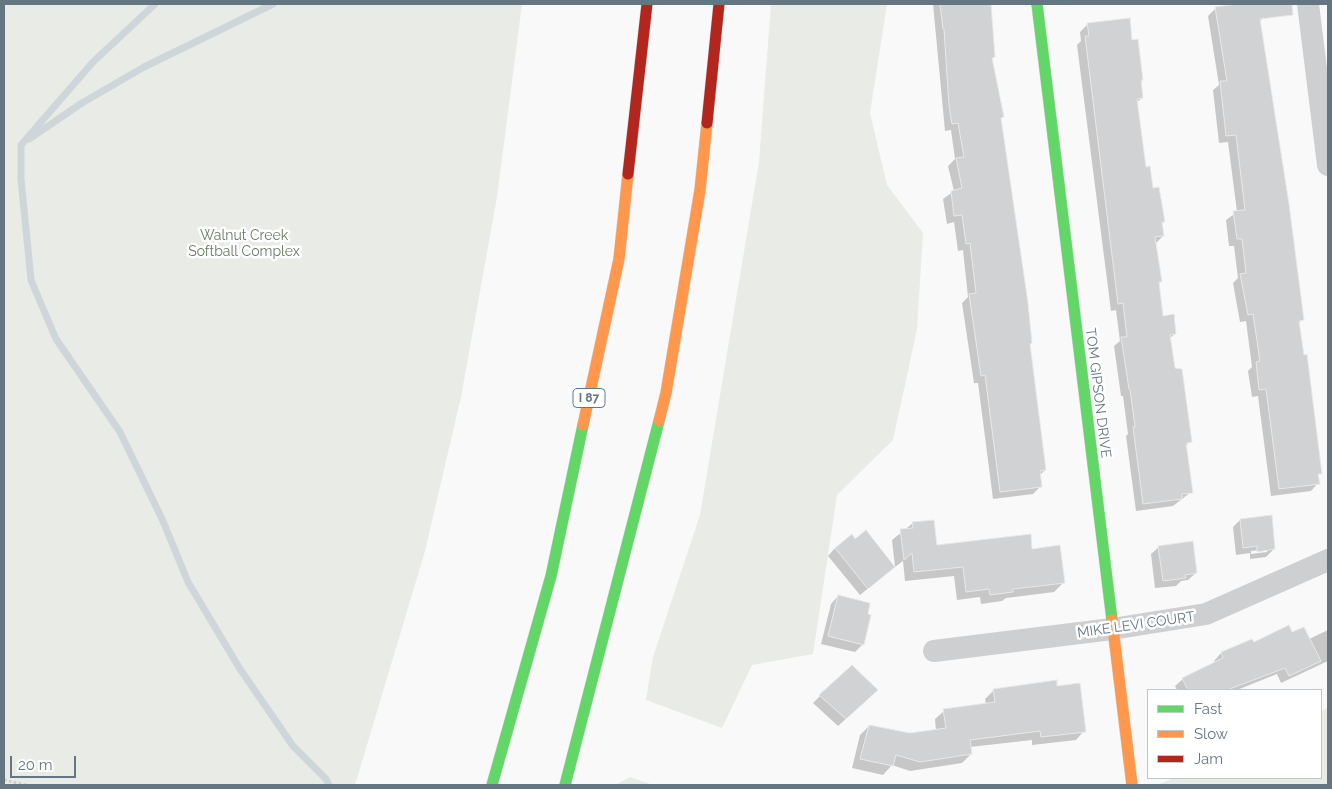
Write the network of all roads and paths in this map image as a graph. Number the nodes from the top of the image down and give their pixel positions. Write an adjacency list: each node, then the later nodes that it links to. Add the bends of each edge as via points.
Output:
1 (648, 4): 11 (main road, I 87, via 619,259 551,576)
2 (719, 4): 12 (main road, via 700,190 666,393)
3 (1037, 4): 7 (main road, TOM GIPSON DRIVE)
4 (1308, 4): 5 (street)
5 (1328, 165)
6 (1328, 560): 7 (street, MIKE LEVI COURT, via 1206,614)
7 (1112, 629): 8 (street, MIKE LEVI COURT); 13 (main road, TOM GIPSON DRIVE)
8 (934, 651)
9 (4, 780): 10 (path)
10 (26, 785)
11 (492, 785)
12 (565, 785)
13 (1132, 785)

